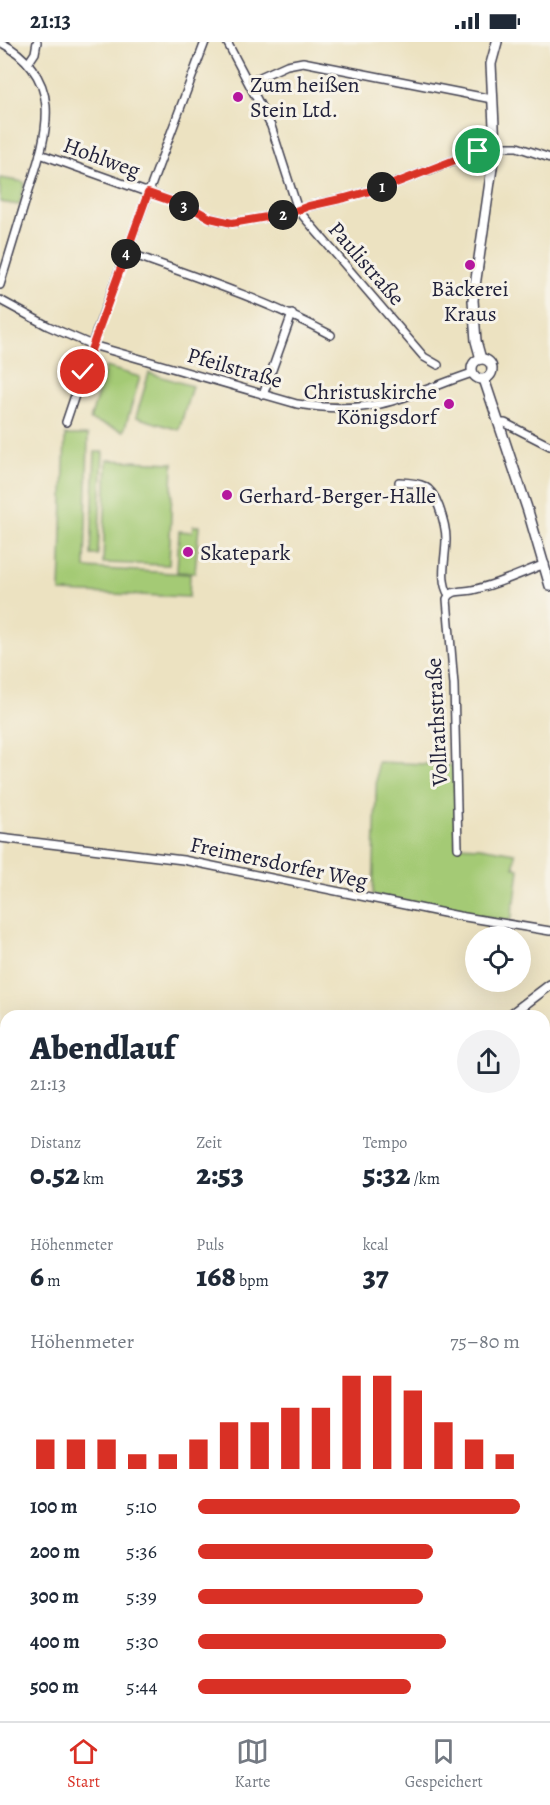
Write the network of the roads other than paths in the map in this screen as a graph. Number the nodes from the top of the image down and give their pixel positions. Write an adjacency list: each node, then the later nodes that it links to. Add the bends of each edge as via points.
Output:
1 (0, 42): 6 (street)
2 (37, 42): 6 (street)
3 (205, 42): 12 (street)
4 (227, 42): 7 (street, Paulistraße)
5 (497, 42): 8 (street, via 491,64)
6 (29, 62): 10 (street, via 46,104)
7 (249, 82): 8 (street, via 303,62); 13 (street, Paulistraße, via 271,126)
8 (492, 99): 9 (street)
9 (495, 147): 11 (street, via 517,147); 13 (street, Hohlweg, via 388,186); 20 (street, via 473,300 474,332)
10 (40, 154): 12 (street, Hohlweg); 15 (street)
11 (550, 158)
12 (148, 193): 13 (street, Hohlweg, via 223,222); 14 (street)
13 (298, 210): 21 (street, Paulistraße, via 424,357)
14 (126, 252): 17 (street); 19 (street)
15 (0, 285)
16 (0, 300): 19 (street, Pfeilstraße)
17 (292, 314): 18 (street); 24 (street)
18 (331, 335)
19 (92, 345): 24 (street, Pfeilstraße); 25 (street)
20 (481, 359): 22 (street, via 473,364); 23 (street, via 491,366 491,373)
21 (438, 365)
22 (472, 373): 23 (street); 24 (street, Pfeilstraße, via 388,402 359,407 322,408)
23 (484, 379): 26 (street)
24 (263, 395)
25 (66, 422)
26 (499, 423): 27 (street); 29 (street)
27 (550, 446)
28 (399, 482): 31 (street, Vollrathstraße, via 429,488 436,499 444,523 444,586)
29 (545, 564): 30 (street); 31 (street, via 475,590)
30 (550, 586)
31 (449, 595): 33 (street, Vollrathstraße, via 446,604 454,685)
32 (0, 838): 34 (street, Freimersdorfer Weg, via 183,860)
33 (458, 848)
34 (550, 931)
35 (550, 985): 36 (street)
36 (517, 1010)

